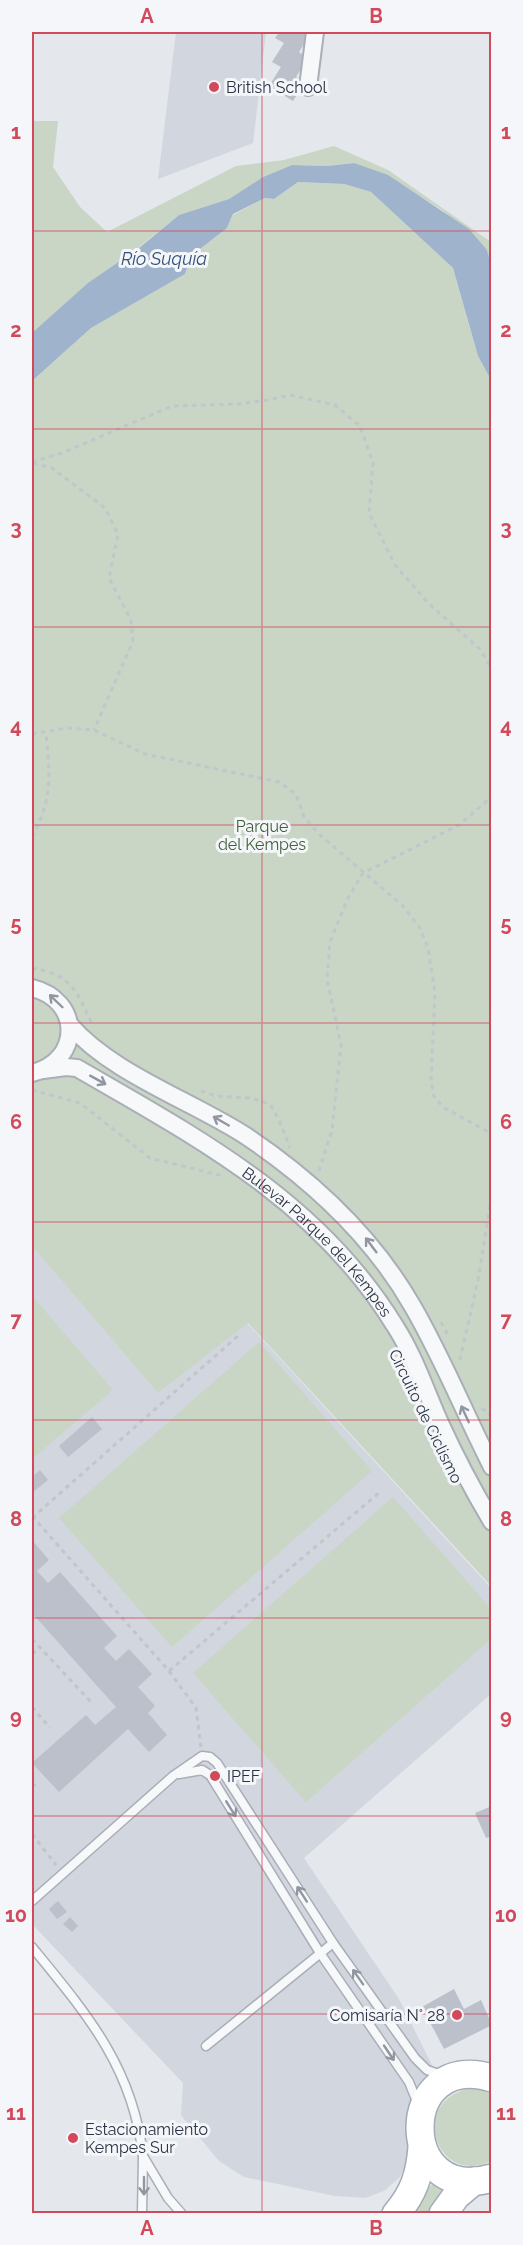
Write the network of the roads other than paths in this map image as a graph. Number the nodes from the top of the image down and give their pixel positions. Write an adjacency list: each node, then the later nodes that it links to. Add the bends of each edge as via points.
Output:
1 (315, 32): 2 (street)
2 (308, 87)
3 (32, 988): 4 (street, Bulevar Parque del Kempes, one-way to 3, via 57,1000)
4 (70, 1025): 5 (street, via 64,1052); 6 (street, Bulevar Parque del Kempes, one-way to 4, via 412,1305 362,1233 319,1192 248,1137 118,1063)
5 (37, 1071): 7 (street, Bulevar Parque del Kempes, one-way to 7, via 77,1068 176,1124 294,1206 340,1252 397,1328 450,1446)
6 (492, 1467)
7 (492, 1521)
8 (173, 1776): 9 (lane); 10 (lane, one-way to 8, via 217,1763 202,1756); 12 (lane, one-way to 12, via 202,1770 210,1775)
9 (32, 1901)
10 (333, 1943): 12 (lane); 15 (lane, one-way to 10, via 427,2070)
11 (32, 1947): 18 (lane, via 88,2016 112,2056 130,2095)
12 (320, 1953): 13 (lane); 16 (lane, one-way to 16, via 409,2082)
13 (206, 2046)
14 (492, 2058): 15 (main road)
15 (471, 2077): 16 (main road, via 443,2082 429,2096)
16 (420, 2115): 17 (main road)
17 (422, 2147): 19 (main road, via 443,2173 453,2178); 22 (main road, via 417,2184)
18 (143, 2156): 20 (lane, one-way to 20); 21 (lane)
19 (483, 2180): 23 (main road, via 456,2196)
20 (142, 2214)
21 (182, 2214)
22 (396, 2214)
23 (443, 2214)

